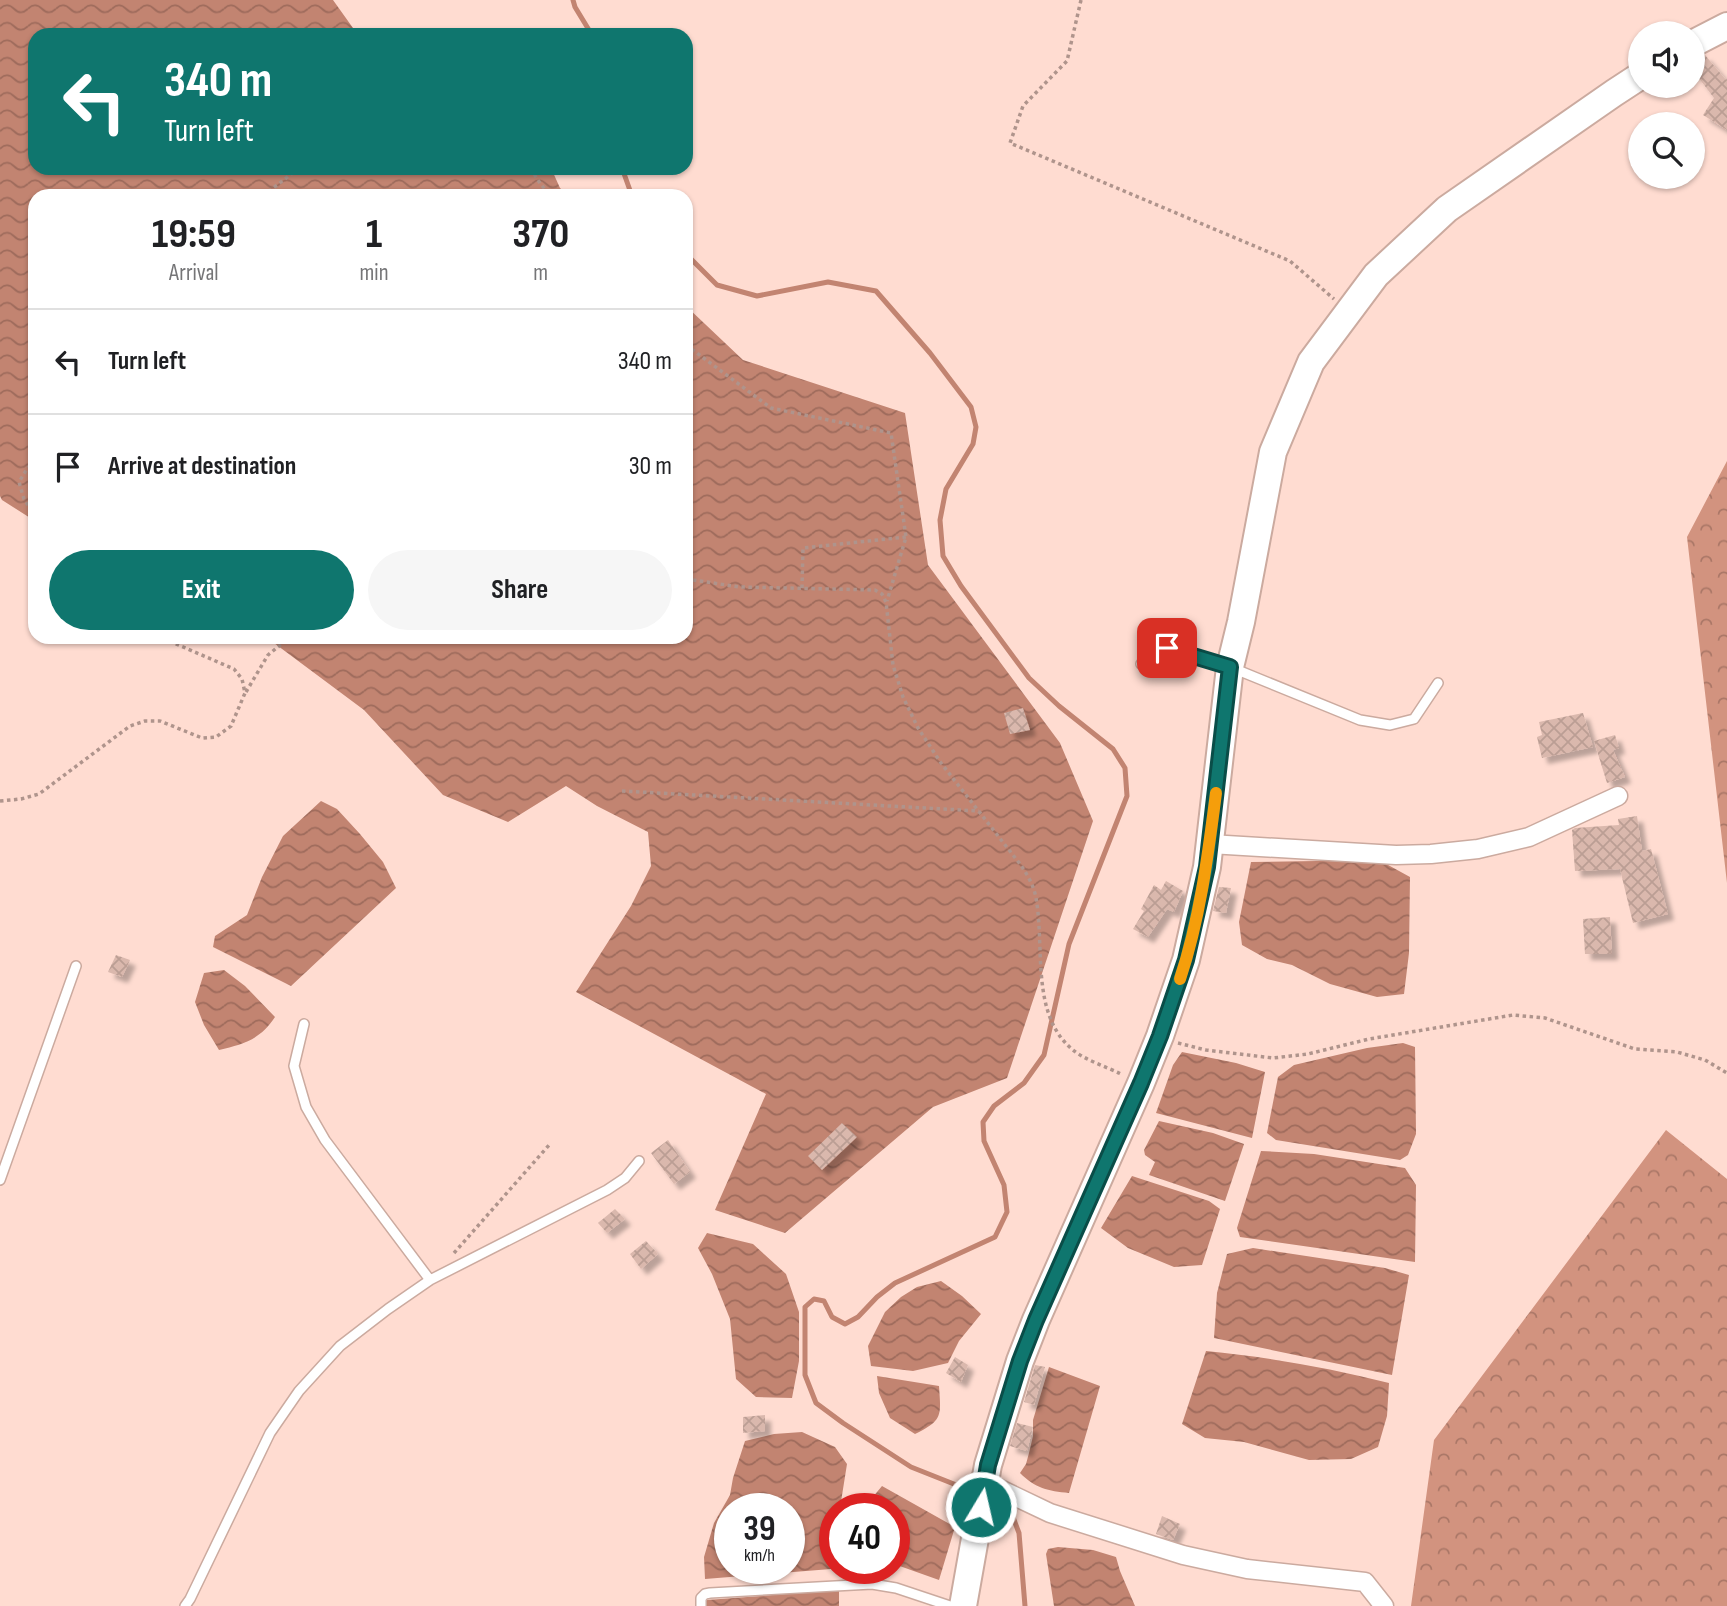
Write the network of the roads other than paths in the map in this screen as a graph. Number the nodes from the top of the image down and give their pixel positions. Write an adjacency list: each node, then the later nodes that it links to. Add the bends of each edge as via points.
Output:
1 (1727, 26): 2 (street)
2 (1705, 37)
3 (1628, 84): 5 (street, via 1447,208 1376,275 1311,362 1273,452)
4 (1141, 664): 5 (lane, via 1156,649 1167,648)
5 (1230, 667): 6 (lane, via 1360,720 1390,725 1414,719); 8 (street)
6 (1438, 683)
7 (1618, 796): 8 (street, via 1529,837 1478,849 1396,855)
8 (1210, 844): 14 (street, via 1186,960 1160,1036 1036,1320)
9 (76, 966): 12 (lane)
10 (304, 1024): 13 (lane, via 294,1066 306,1107 325,1140)
11 (639, 1161): 13 (lane, via 607,1190)
12 (0, 1180)
13 (430, 1280): 15 (lane, via 340,1346 299,1391 270,1433)
14 (985, 1482): 18 (street); 19 (street, via 1050,1513 1183,1555 1247,1569 1365,1582)
15 (185, 1606)
16 (701, 1606): 17 (lane, via 701,1598 710,1593 872,1584)
17 (950, 1606)
18 (963, 1606)
19 (1384, 1606)

